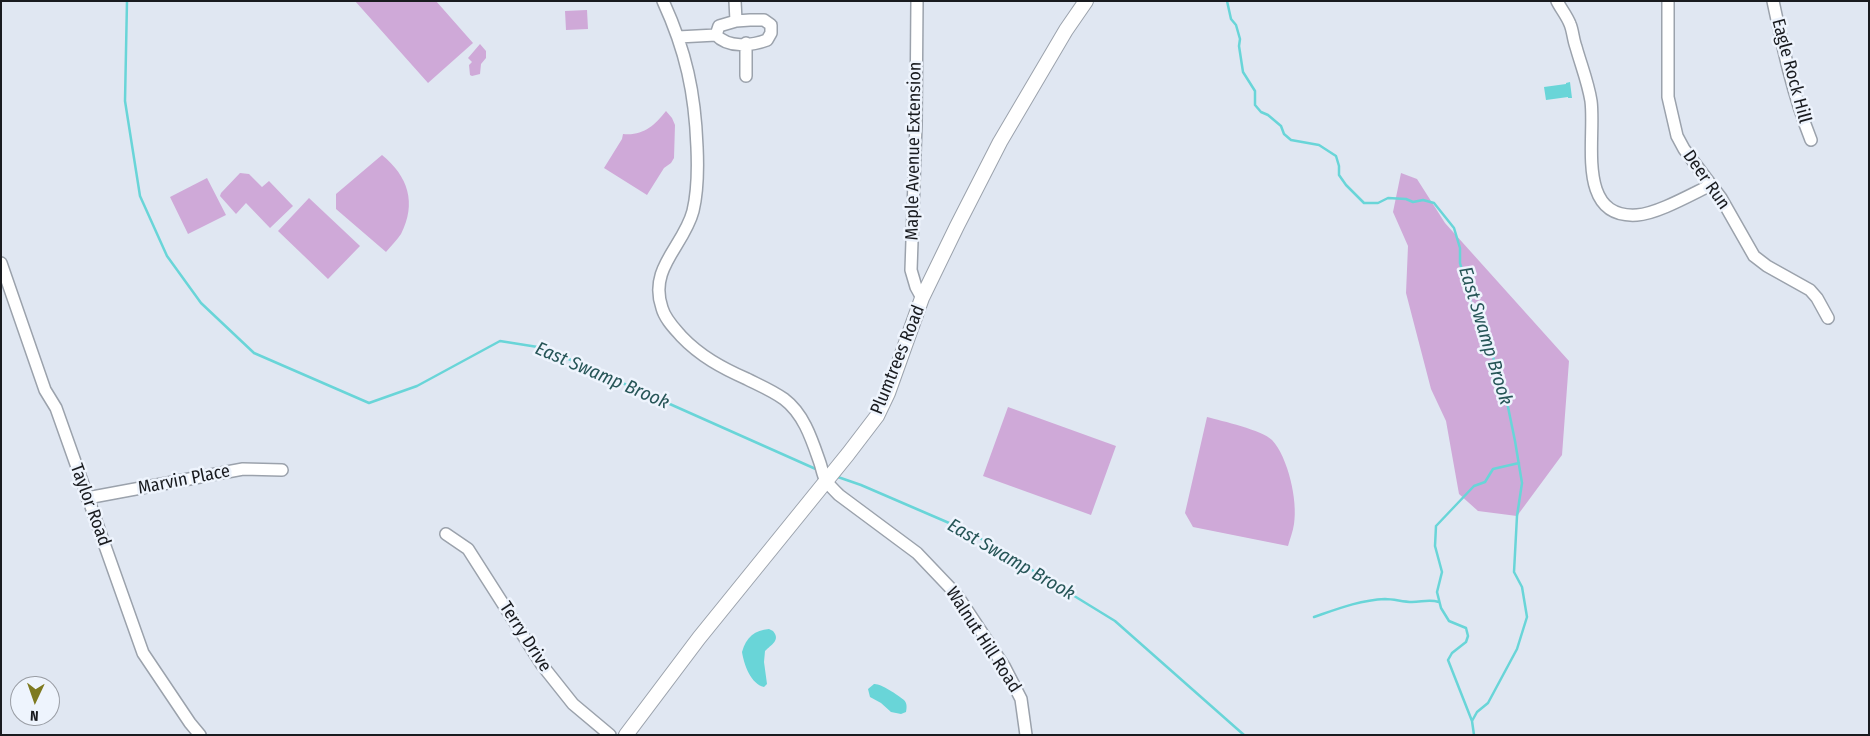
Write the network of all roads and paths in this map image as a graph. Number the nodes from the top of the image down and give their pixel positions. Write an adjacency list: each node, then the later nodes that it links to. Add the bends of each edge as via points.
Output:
1 (663, 1): 10 (street)
2 (735, 1): 8 (street)
3 (918, 1): 16 (street, Maple Avenue Extension, via 910,270)
4 (1086, 1): 16 (main road, Plumtrees Road, via 1000,142)
5 (1557, 1): 14 (street, via 1570,25 1586,78 1591,103 1592,177 1605,205 1621,213 1639,215)
6 (1668, 1): 14 (street, Deer Run, via 1670,111 1684,149)
7 (1773, 1): 13 (street, Eagle Rock Hill, via 1798,105)
8 (736, 21): 9 (street, via 719,26); 11 (street, via 764,20 771,25 767,40)
9 (716, 35): 10 (street); 11 (street, via 732,44)
10 (678, 37): 19 (street, via 694,93 697,185 692,213 660,274 658,288 662,310 691,346 710,361 772,392 794,408 807,429)
11 (746, 43): 12 (street)
12 (746, 76)
13 (1811, 140)
14 (1711, 185): 17 (street, Deer Run, via 1754,256 1810,290)
15 (1, 263): 20 (street, Taylor Road)
16 (922, 298): 19 (main road, Plumtrees Road, via 884,402 871,425)
17 (1828, 318)
18 (282, 470): 20 (street, Marvin Place, via 243,469)
19 (826, 479): 24 (main road, Plumtrees Road); 25 (street, Walnut Hill Road, via 839,495 917,553 957,595 1004,666 1020,699)
20 (87, 498): 22 (street, Taylor Road, via 143,653)
21 (446, 534): 23 (street, Terry Drive, via 468,549 542,665 573,704)
22 (200, 735)
23 (610, 735)
24 (626, 735)
25 (1026, 735)

